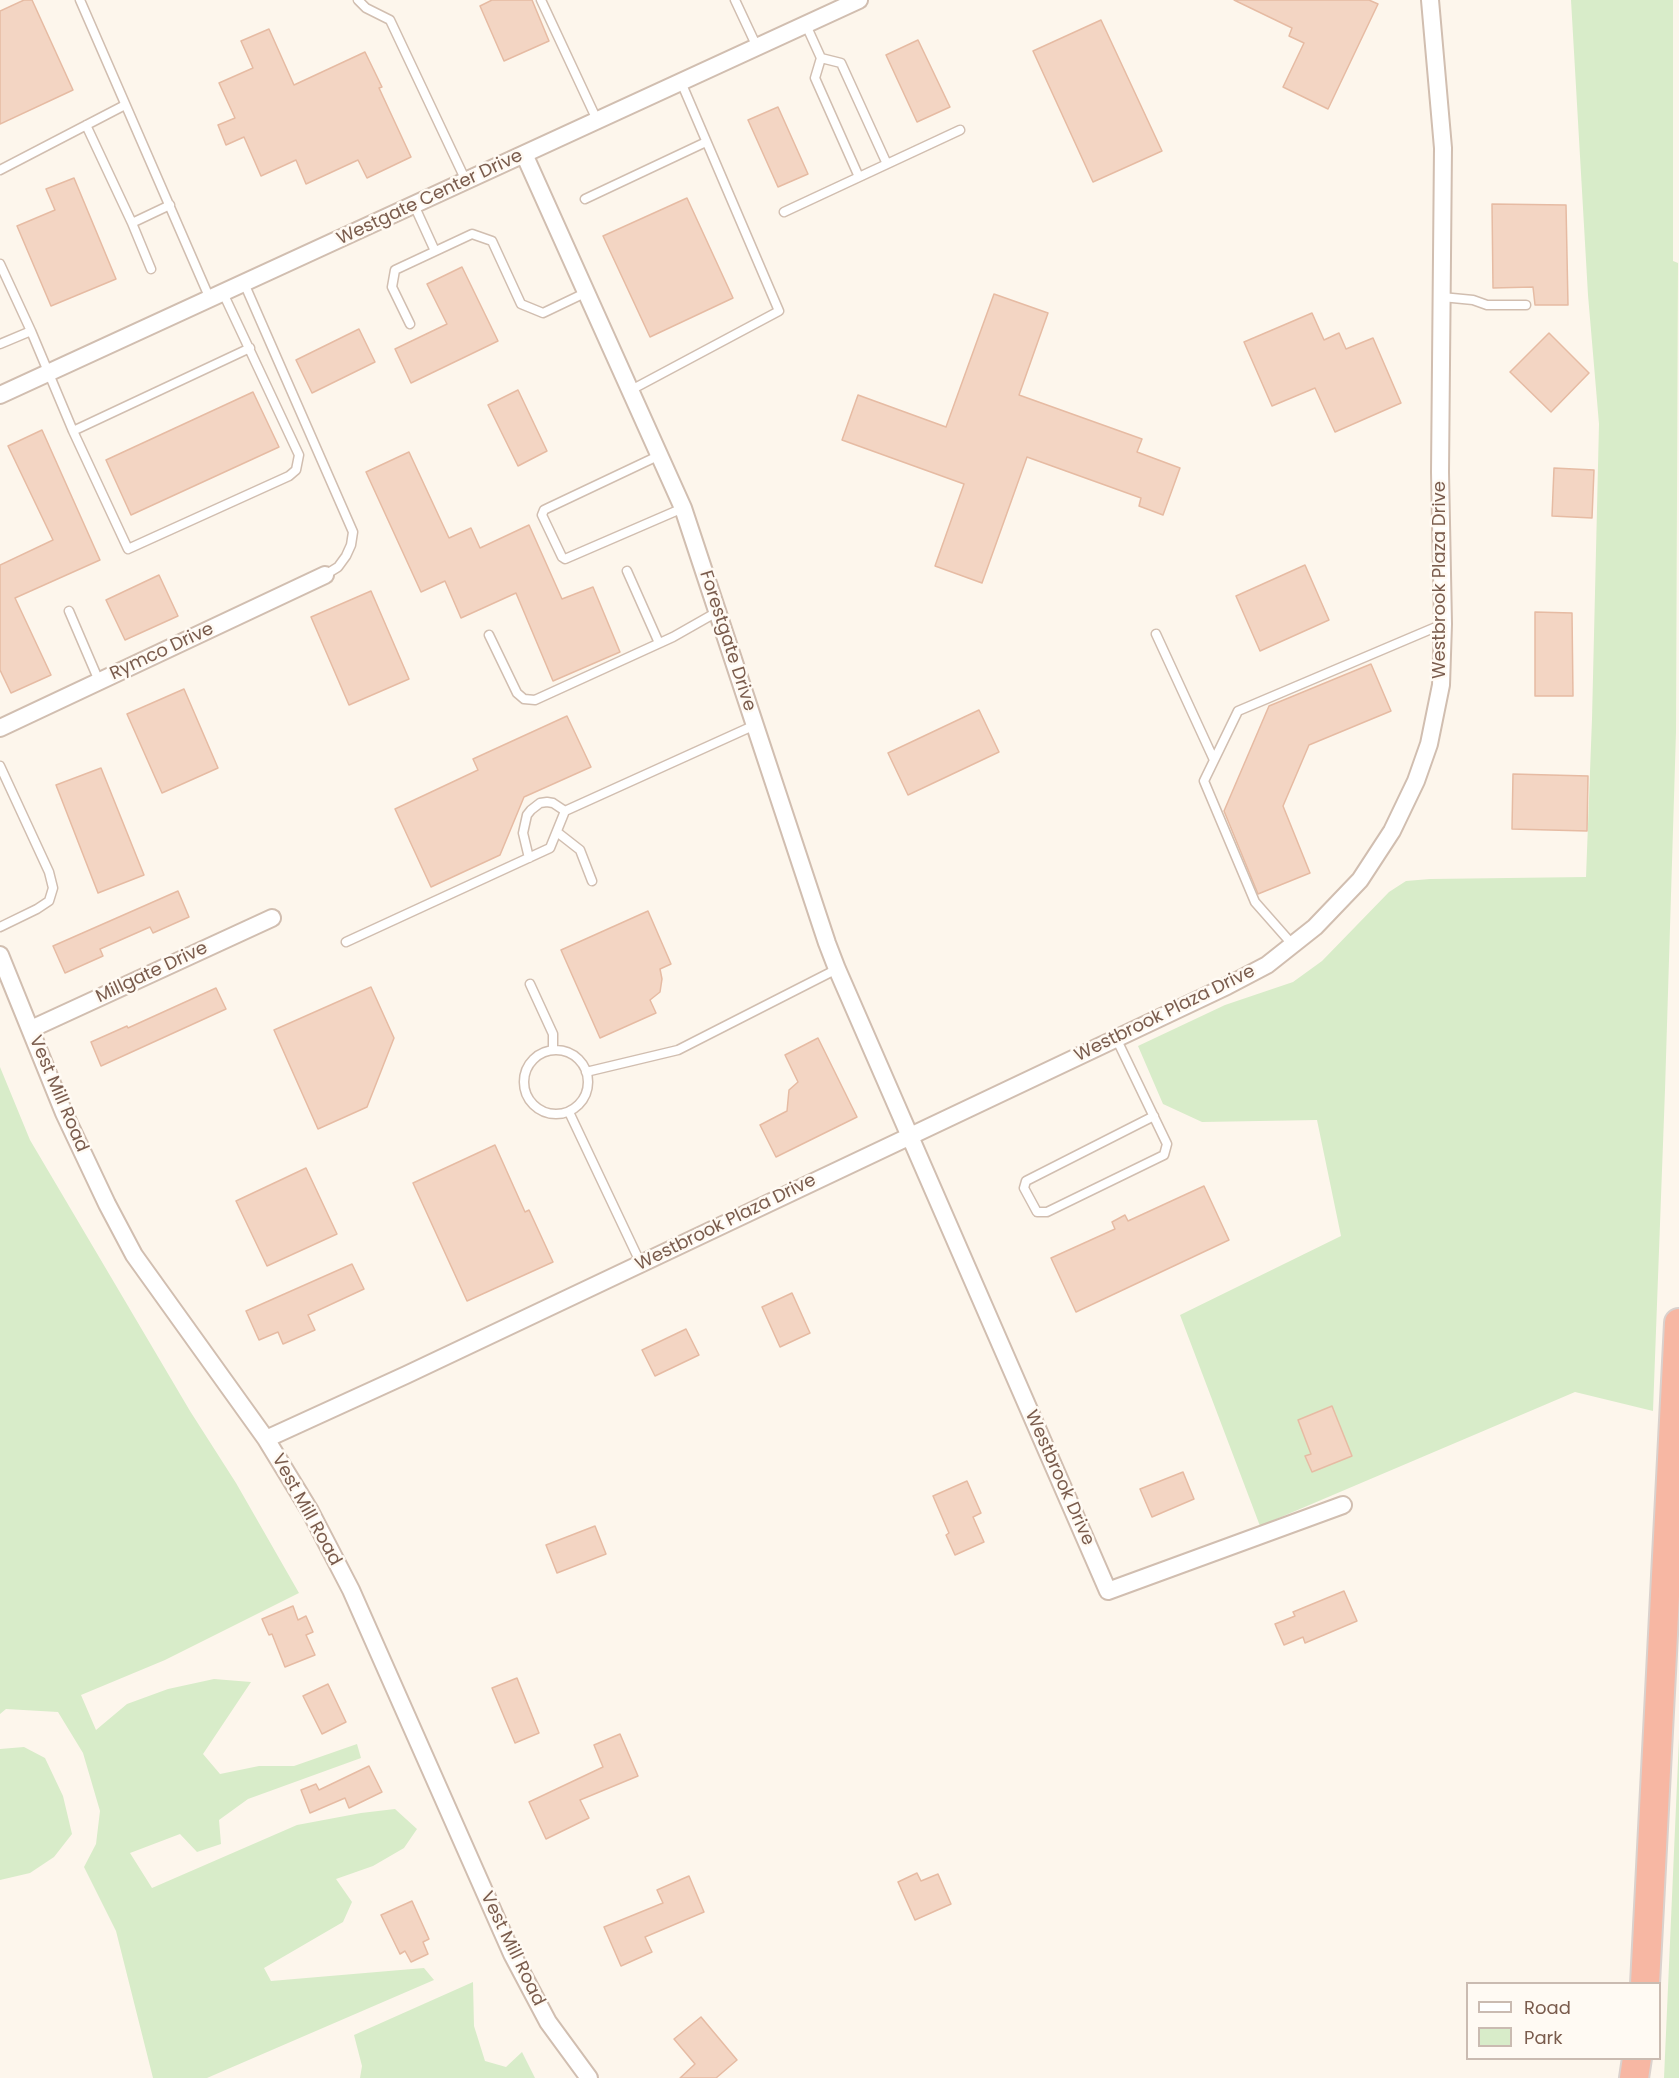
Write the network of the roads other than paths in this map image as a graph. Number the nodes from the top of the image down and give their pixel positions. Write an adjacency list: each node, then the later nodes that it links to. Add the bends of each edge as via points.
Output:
1 (80, 0): 11 (lane)
2 (358, 0): 20 (lane, via 390,20)
3 (541, 0): 12 (lane)
4 (735, 0): 8 (lane)
5 (859, 0): 7 (street, Westgate Center Drive)
6 (1430, 0): 32 (street, Westbrook Plaza Drive, via 1443,148)
7 (806, 25): 8 (street, Westgate Center Drive); 9 (lane)
8 (757, 47): 10 (street, Westgate Center Drive)
9 (821, 58): 17 (lane, via 841,63); 19 (lane, via 815,78)
10 (681, 82): 12 (street, Westgate Center Drive); 15 (lane)
11 (125, 105): 13 (lane); 22 (lane)
12 (597, 120): 16 (street, Westgate Center Drive)
13 (86, 125): 18 (lane); 25 (lane)
14 (960, 130): 17 (lane)
15 (706, 141): 21 (lane); 39 (lane, via 779,311)
16 (524, 154): 20 (street, Westgate Center Drive); 30 (street, Forestgate Drive)
17 (887, 164): 19 (lane)
18 (0, 170)
19 (859, 177): 24 (lane)
20 (466, 181): 23 (street, Westgate Center Drive)
21 (585, 199)
22 (170, 205): 25 (lane); 31 (lane)
23 (414, 205): 26 (lane); 29 (street, Westgate Center Drive)
24 (784, 212)
25 (132, 222): 28 (lane)
26 (435, 251): 30 (lane, via 472,234 492,241 521,304 543,313); 34 (lane, via 395,270 392,287)
27 (0, 264): 35 (lane)
28 (151, 269)
29 (244, 283): 31 (street, Westgate Center Drive); 45 (lane, via 352,532 346,556)
30 (587, 292): 39 (street, Forestgate Drive)
31 (217, 296): 37 (lane); 38 (street, Westgate Center Drive)
32 (1442, 297): 33 (lane, via 1487,305); 48 (street, Westbrook Plaza Drive)
33 (1526, 305)
34 (410, 324)
35 (31, 331): 36 (lane); 38 (lane)
36 (0, 344)
37 (250, 348): 41 (lane); 41 (lane, via 299,455 296,470 289,476 128,549)
38 (50, 372): 40 (street, Westgate Center Drive); 41 (lane)
39 (631, 390): 42 (street, Forestgate Drive)
40 (0, 395)
41 (73, 431)
42 (660, 454): 43 (street, Forestgate Drive); 43 (lane, via 544,510 542,515 564,559)
43 (683, 508): 47 (street, Forestgate Drive)
44 (627, 571): 51 (lane)
45 (325, 575): 52 (street, Rymco Drive)
46 (69, 611): 52 (lane)
47 (717, 612): 51 (lane); 53 (street, Forestgate Drive)
48 (1443, 624): 55 (lane, via 1238,711); 64 (street, Westbrook Plaza Drive, via 1441,685 1429,744 1416,782 1392,831 1360,880 1316,927)
49 (1156, 633): 55 (lane)
50 (489, 635): 51 (lane, via 517,693 524,699 535,700)
51 (659, 643)
52 (99, 681): 54 (street, Rymco Drive)
53 (755, 726): 57 (lane); 66 (street, Forestgate Drive)
54 (0, 728)
55 (1214, 760): 64 (lane, via 1204,781 1255,902)
56 (0, 766): 62 (lane, via 53,888 49,901)
57 (566, 811): 58 (lane); 59 (lane, via 547,802 527,815 523,833)
58 (557, 832): 59 (lane, via 550,848); 60 (lane, via 579,850)
59 (529, 858): 63 (lane)
60 (592, 881)
61 (272, 918): 68 (street, Millgate Drive)
62 (0, 927)
63 (346, 942)
64 (1292, 944): 69 (street, Westbrook Plaza Drive, via 1267,965)
65 (0, 955): 68 (street, Vest Mill Road)
66 (837, 969): 71 (lane, via 678,1050); 74 (street, Forestgate Drive)
67 (530, 984): 70 (lane, via 554,1034)
68 (31, 1029): 77 (street, Vest Mill Road, via 69,1123 134,1255)
69 (1116, 1038): 73 (lane); 74 (street, Westbrook Plaza Drive)
70 (553, 1050): 71 (lane, via 576,1057); 72 (lane, via 530,1063 525,1073 526,1093 538,1109 548,1113)
71 (586, 1072): 72 (lane, via 588,1086 584,1097)
72 (569, 1112): 75 (lane)
73 (1154, 1116): 73 (lane, via 1167,1144 1164,1155 1047,1212 1037,1212 1024,1188 1026,1181)
74 (908, 1136): 75 (street, Westbrook Plaza Drive); 78 (street, Westbrook Drive, via 1108,1591)
75 (640, 1264): 77 (street, Westbrook Plaza Drive)
76 (1679, 1323): 79 (highway)
77 (266, 1439): 82 (street, Vest Mill Road, via 310,1511 351,1590 512,1954 548,2022)
78 (1343, 1505)
79 (1645, 1982)
80 (1637, 2060): 83 (highway)
81 (1643, 2060): 84 (highway)
82 (589, 2078)
83 (1634, 2078)
84 (1642, 2078)

